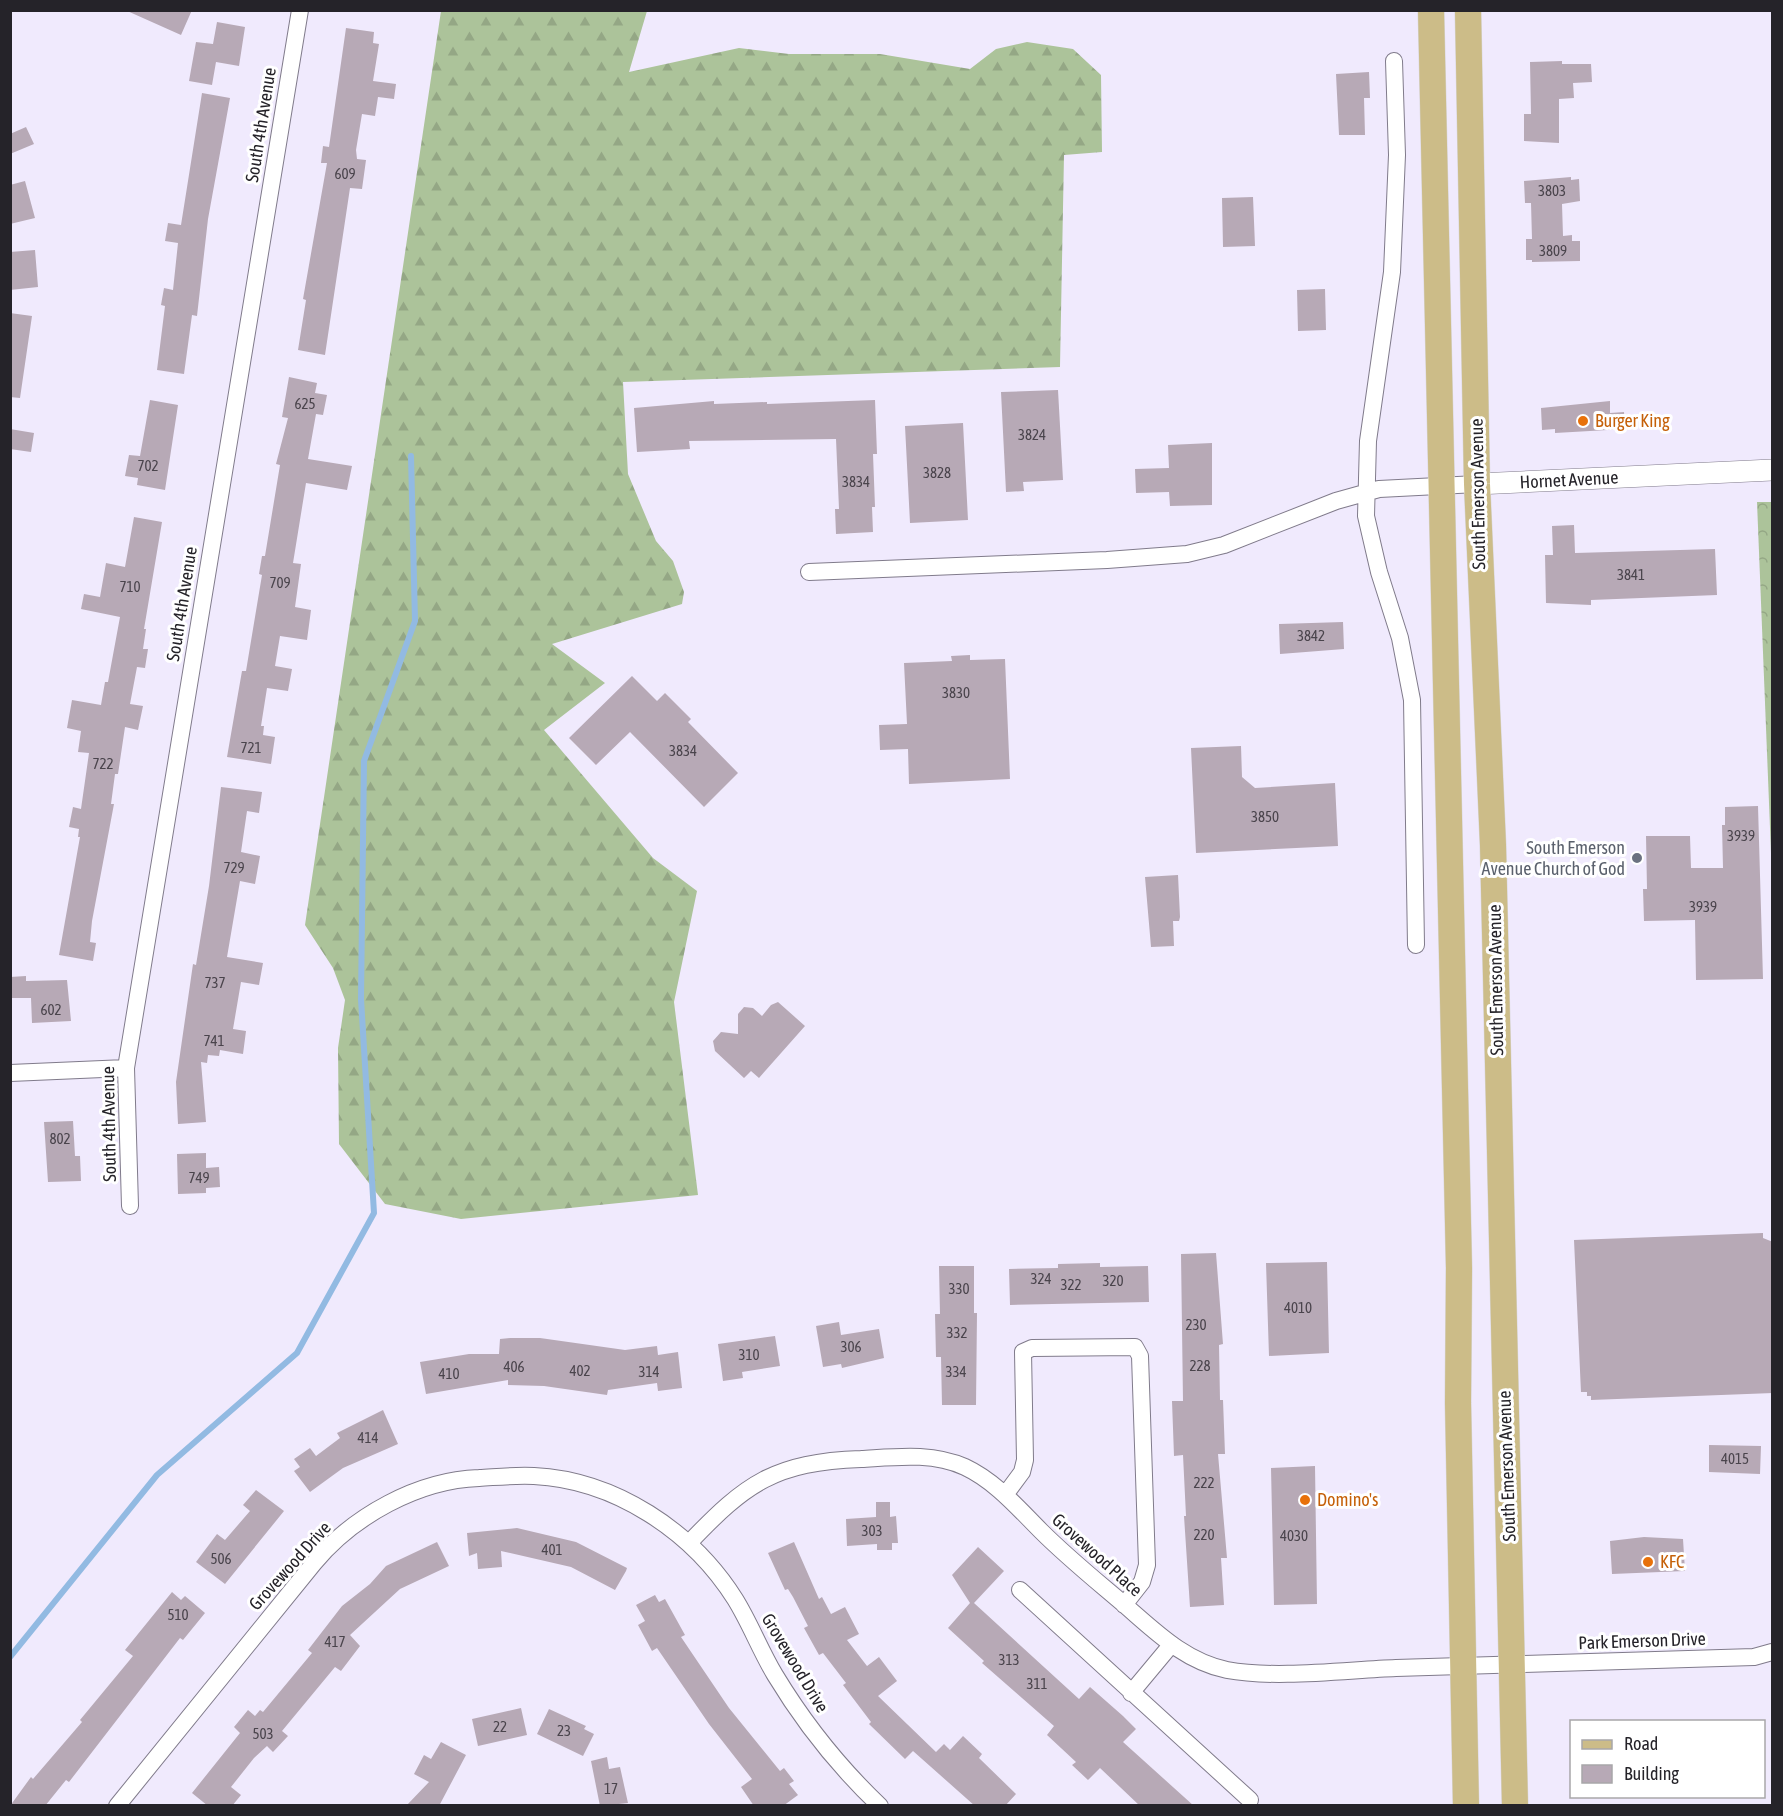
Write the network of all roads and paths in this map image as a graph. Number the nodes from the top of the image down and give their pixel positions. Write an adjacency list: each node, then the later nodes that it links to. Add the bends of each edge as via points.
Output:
1 (300, 10): 11 (street, South 4th Avenue)
2 (1431, 10): 7 (main road, South Emerson Avenue)
3 (1468, 10): 6 (main road, South Emerson Avenue)
4 (1394, 61): 8 (street, via 1397,155 1392,272 1368,441)
5 (1773, 470): 6 (street, Hornet Avenue)
6 (1477, 484): 7 (street, Hornet Avenue); 20 (main road, South Emerson Avenue, via 1493,845)
7 (1441, 486): 8 (street, Hornet Avenue, via 1394,487); 21 (main road, South Emerson Avenue, via 1459,1268)
8 (1366, 493): 9 (street, Hornet Avenue, via 1224,545 1187,554); 10 (street, via 1367,528 1404,657 1414,719)
9 (809, 572)
10 (1416, 945)
11 (126, 1068): 12 (street); 13 (street, South 4th Avenue)
12 (10, 1073)
13 (130, 1206)
14 (1005, 1495): 15 (street, Grovewood Place, via 965,1467 931,1458 818,1462 756,1483 719,1510); 17 (street, Grovewood Place, via 1064,1554); 17 (street, via 1022,1472 1025,1460 1023,1352 1032,1348 1135,1347 1140,1356 1147,1565 1143,1582)
15 (689, 1544): 24 (street, Grovewood Drive, via 625,1500 580,1484 543,1477 452,1481 390,1503 328,1547); 25 (street, Grovewood Drive, via 736,1600 775,1675 811,1728)
16 (1020, 1590): 22 (street)
17 (1124, 1605): 18 (street, Grovewood Place)
18 (1171, 1645): 21 (street, Grovewood Place, via 1200,1662 1234,1671); 22 (street)
19 (1773, 1652): 20 (street, Park Emerson Drive, via 1754,1657)
20 (1512, 1665): 21 (street, Grovewood Place); 27 (main road, South Emerson Avenue)
21 (1462, 1667): 26 (main road, South Emerson Avenue)
22 (1131, 1693): 23 (street)
23 (1250, 1800)
24 (117, 1806)
25 (880, 1806)
26 (1466, 1806)
27 (1515, 1806)

